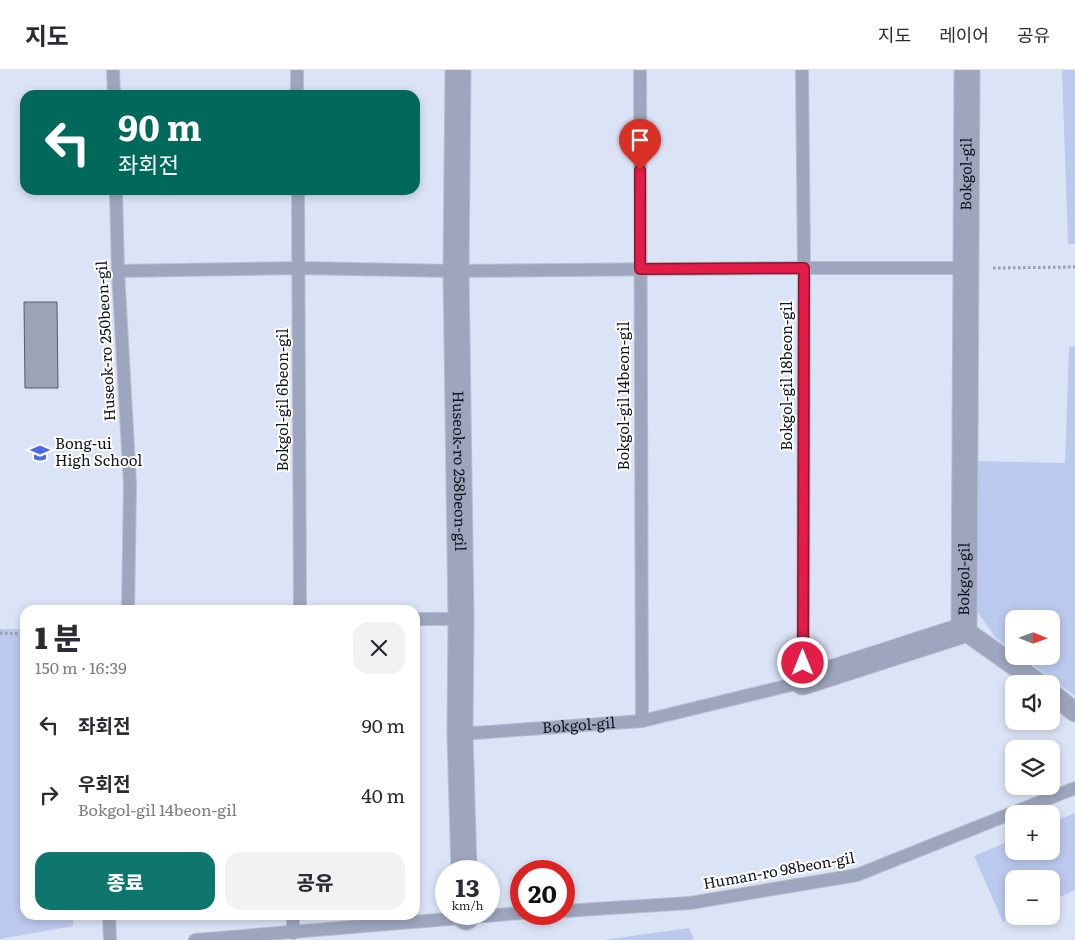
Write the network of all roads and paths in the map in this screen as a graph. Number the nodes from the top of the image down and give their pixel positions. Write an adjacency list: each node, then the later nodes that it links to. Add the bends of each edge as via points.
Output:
1 (113, 70): 7 (lane)
2 (297, 70): 8 (lane)
3 (458, 70): 17 (street, Huseok-ro 258beon-gil)
4 (640, 70): 15 (lane, Bokgol-gil 14beon-gil)
5 (802, 70): 13 (lane, Bokgol-gil 18beon-gil)
6 (967, 70): 14 (street, Bokgol-gil)
7 (114, 90)
8 (297, 90)
9 (116, 195): 16 (lane, Huseok-ro 250beon-gil)
10 (298, 195): 12 (lane, Bokgol-gil 6beon-gil)
11 (1075, 267): 14 (path)
12 (299, 268): 16 (lane); 17 (lane); 19 (lane, Bokgol-gil 6beon-gil)
13 (804, 268): 14 (lane); 15 (lane); 26 (lane, Bokgol-gil 18beon-gil)
14 (966, 268): 22 (street, Bokgol-gil)
15 (640, 269): 17 (lane); 29 (lane, Bokgol-gil 14beon-gil)
16 (118, 271): 18 (lane, Huseok-ro 250beon-gil, via 130,485)
17 (456, 271): 21 (street, Huseok-ro 258beon-gil)
18 (128, 605)
19 (300, 605)
20 (420, 619): 21 (lane)
21 (461, 619): 30 (street, Huseok-ro 258beon-gil)
22 (964, 630): 25 (street); 26 (street, Bokgol-gil)
23 (0, 634): 24 (path)
24 (20, 634)
25 (1027, 675)
26 (803, 682): 29 (lane, Bokgol-gil)
27 (1060, 700): 28 (street)
28 (1075, 712)
29 (642, 721): 30 (lane, Bokgol-gil)
30 (460, 734): 32 (street, Huseok-ro 258beon-gil)
31 (1075, 788): 33 (lane, Human-ro 98beon-gil, via 857,874 690,903)
32 (464, 860)
33 (575, 910)
34 (435, 918): 38 (lane)
35 (109, 920): 40 (lane)
36 (293, 920): 39 (lane)
37 (418, 920): 39 (lane)
38 (420, 920)
39 (293, 933): 41 (lane)
40 (110, 940)
41 (195, 940)

